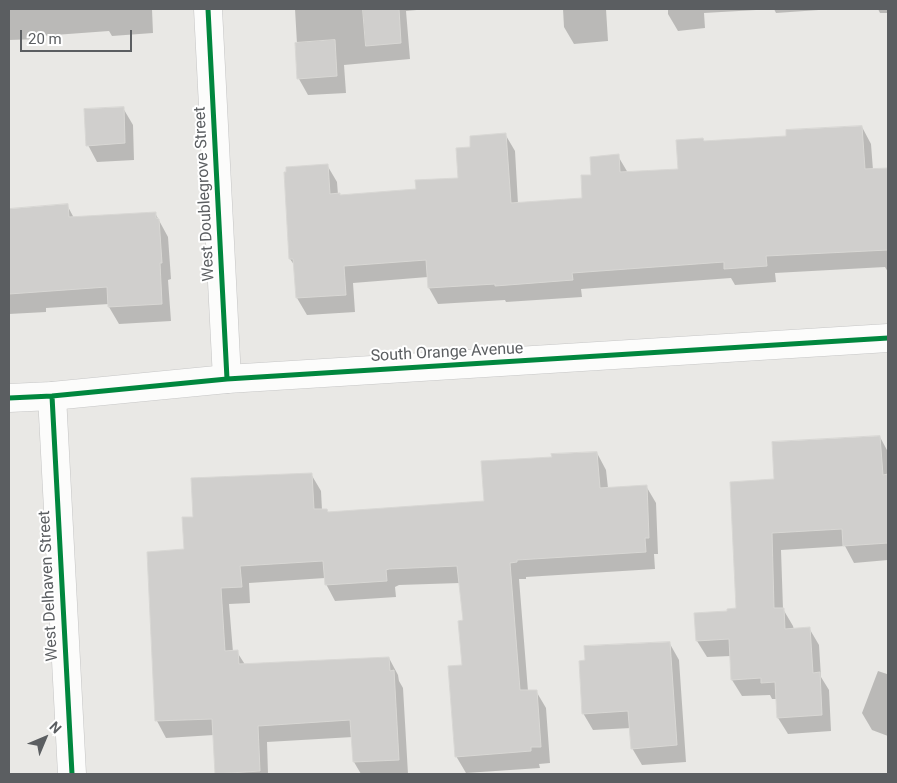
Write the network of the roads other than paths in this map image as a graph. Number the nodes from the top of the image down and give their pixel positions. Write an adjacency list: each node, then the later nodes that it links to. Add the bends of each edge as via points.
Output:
1 (208, 9): 3 (street, West Doublegrove Street)
2 (888, 338): 3 (street, South Orange Avenue)
3 (227, 379): 4 (street, South Orange Avenue)
4 (52, 396): 5 (street, South Orange Avenue); 6 (street, West Delhaven Street)
5 (9, 398)
6 (72, 774)

